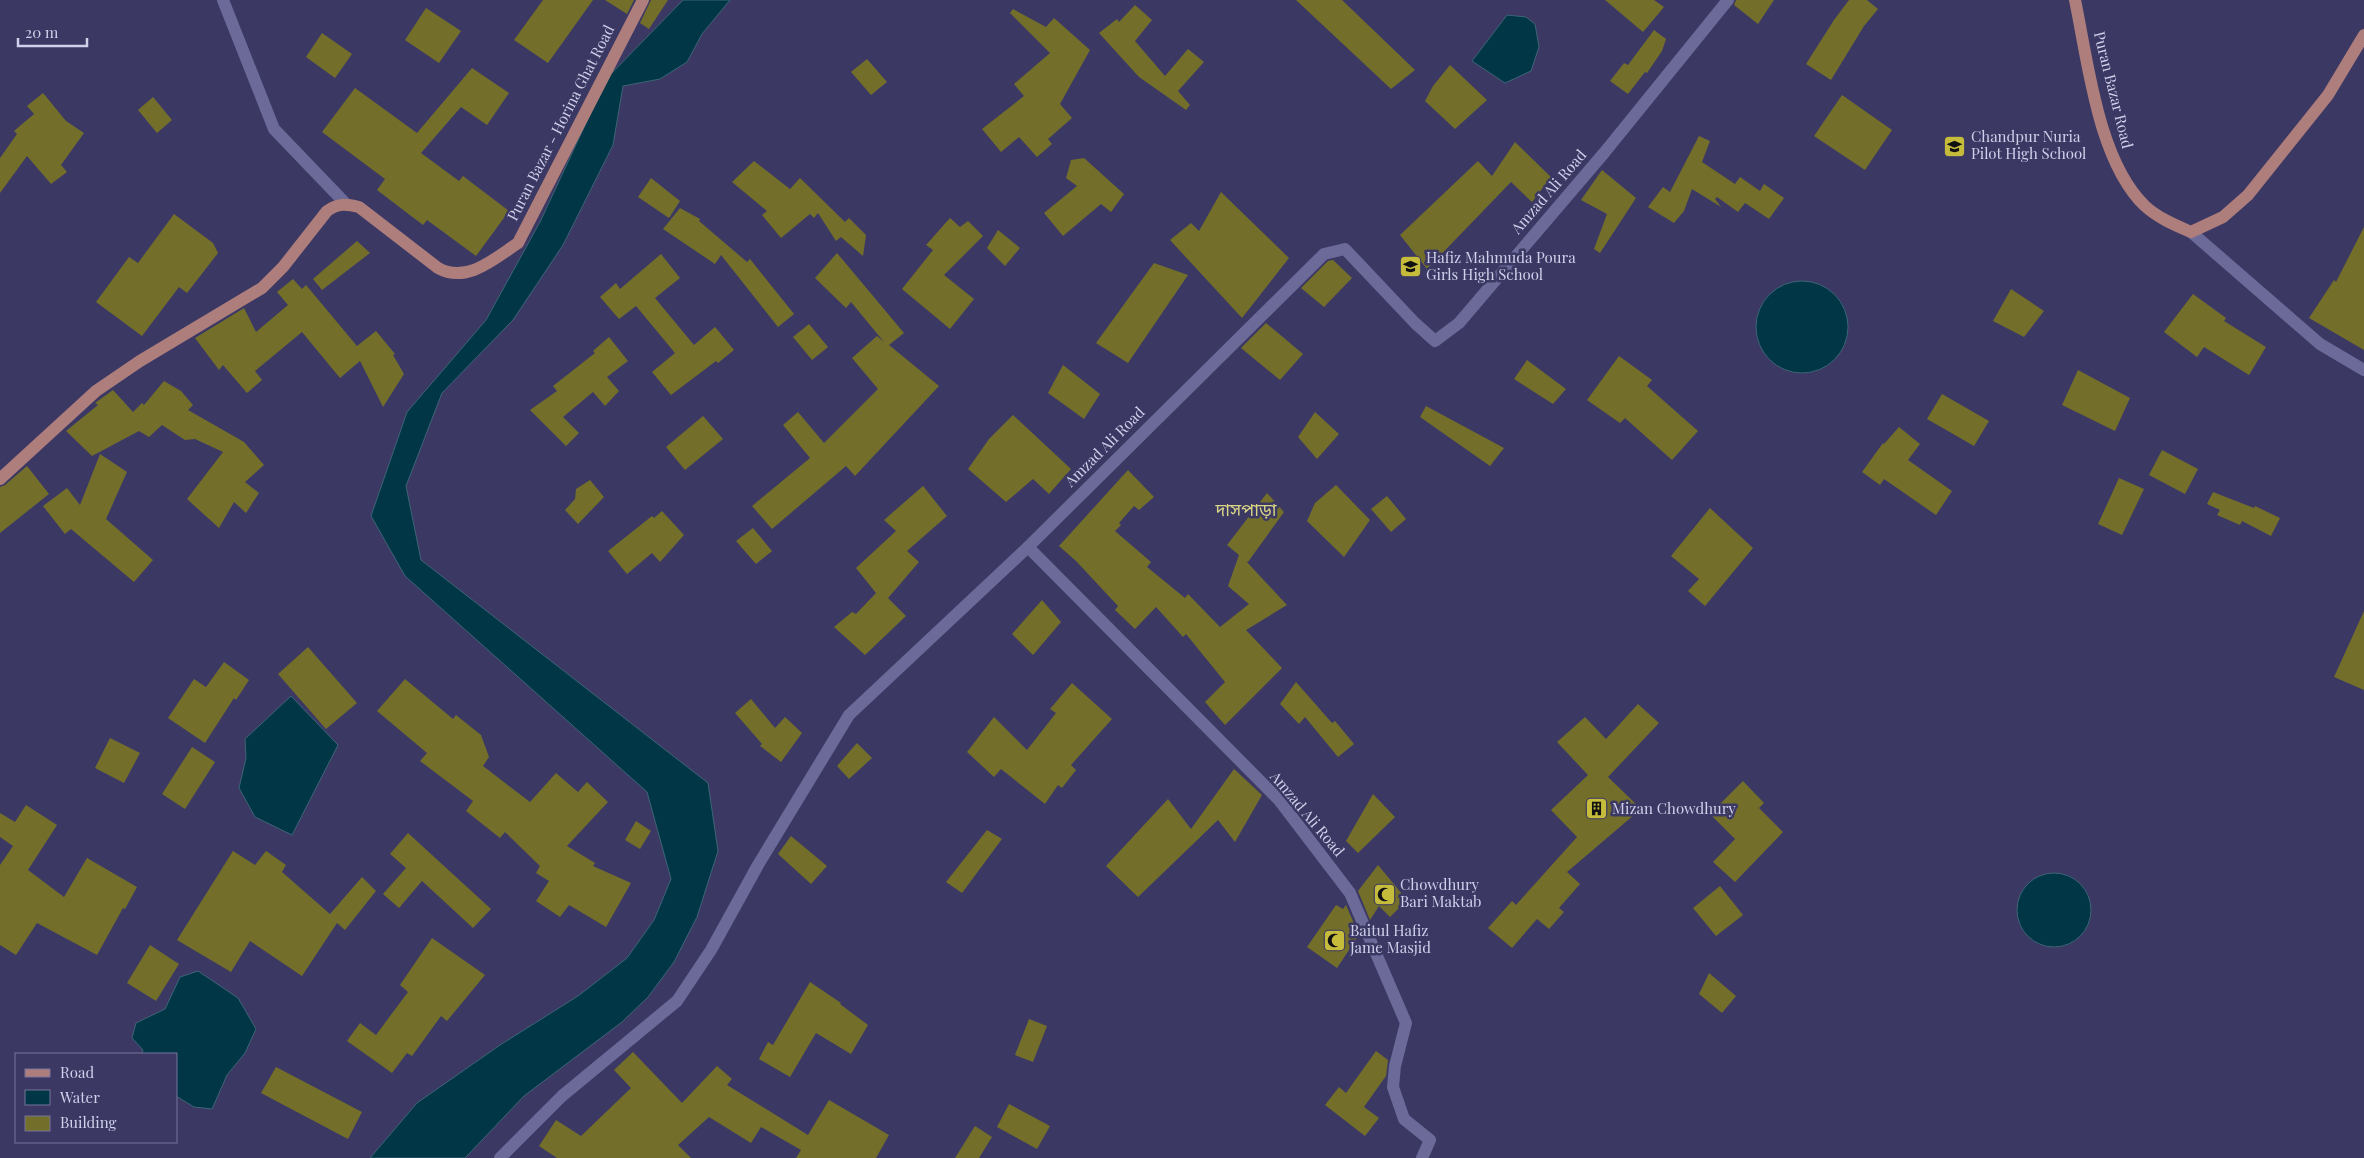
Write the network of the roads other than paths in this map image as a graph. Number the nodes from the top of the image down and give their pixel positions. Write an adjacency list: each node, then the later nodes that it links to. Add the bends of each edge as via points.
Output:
1 (223, 0): 6 (street, via 274,129)
2 (643, 0): 6 (main road, Puran Bazar - Horina Ghat Road, via 518,243 481,268 449,274 358,207)
3 (1728, 0): 10 (street, Amzad Ali Road, via 1604,153 1447,333 1435,341 1345,248 1324,254)
4 (2075, 0): 7 (main road, Puran Bazar Road, via 2110,152 2126,184 2146,206)
5 (2364, 35): 7 (main road, via 2328,95 2248,195 2223,217)
6 (346, 204): 9 (main road, via 335,205 327,211 283,267 262,288 96,391)
7 (2191, 232): 8 (street, via 2320,344)
8 (2364, 370)
9 (0, 479)
10 (1028, 547): 11 (street, via 849,715 758,864 711,950 677,1001 562,1096); 12 (street, Amzad Ali Road, via 1279,800 1350,893 1406,1022 1393,1087 1404,1119 1430,1140)
11 (500, 1158)
12 (1422, 1158)

